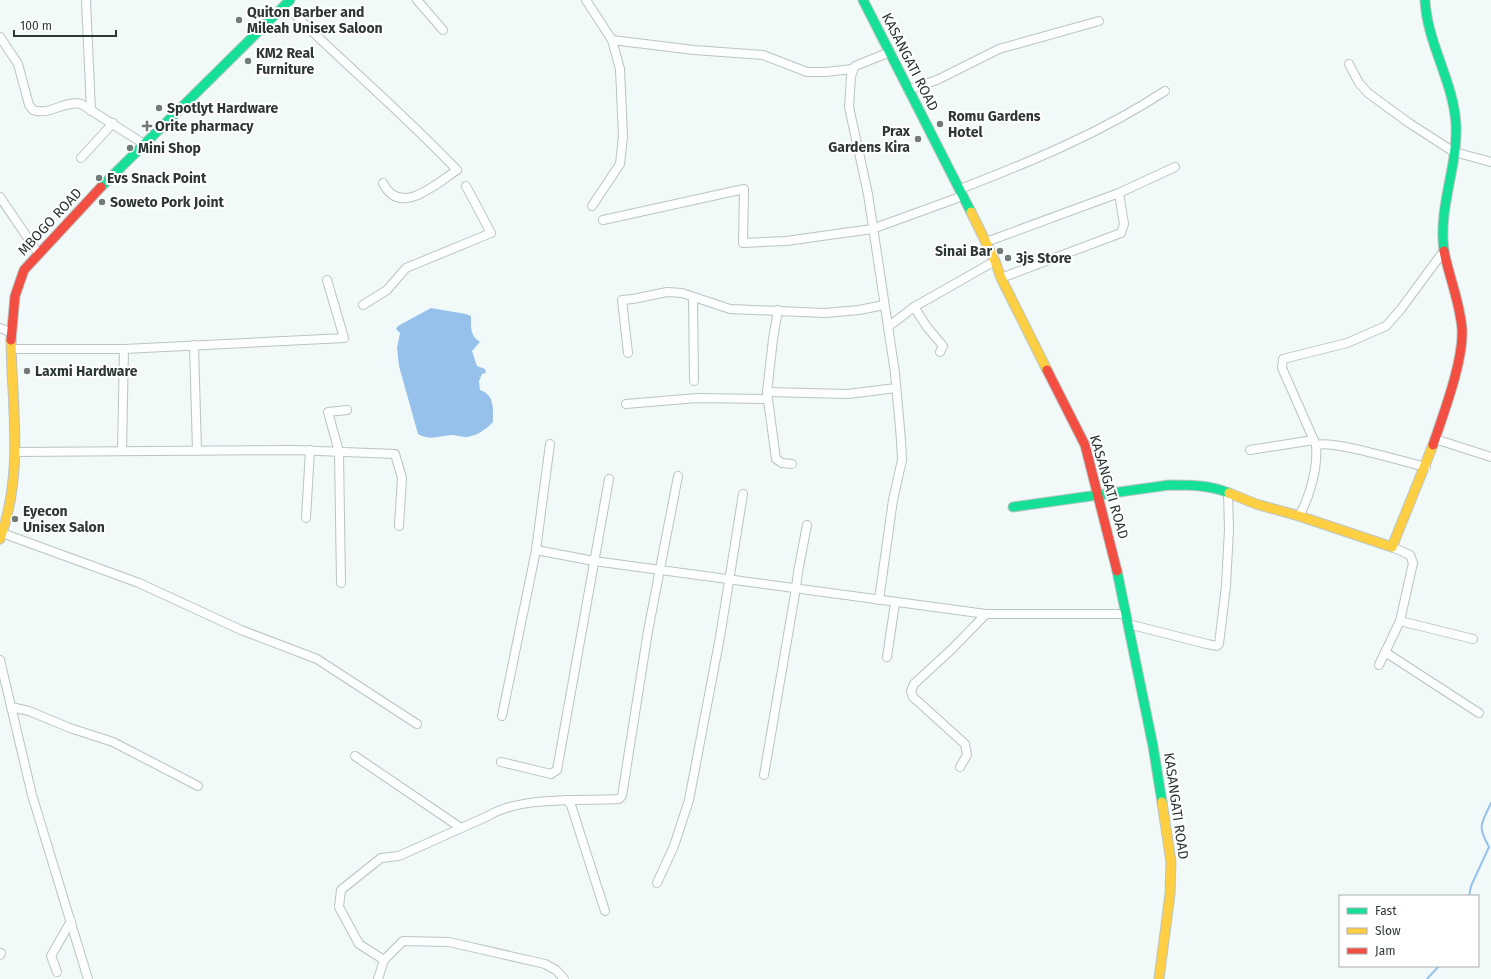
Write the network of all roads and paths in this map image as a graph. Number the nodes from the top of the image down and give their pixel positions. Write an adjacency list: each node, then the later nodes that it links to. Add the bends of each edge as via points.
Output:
1 (86, 0): 16 (street)
2 (417, 0): 8 (street)
3 (586, 0): 10 (street)
4 (863, 0): 11 (street, KASANGATI ROAD)
5 (1425, 0): 19 (street, via 1432,43 1445,70 1454,109)
6 (287, 3): 18 (street, MBOGO ROAD); 23 (street, via 336,56 427,138 457,170 418,196 410,198 393,196)
7 (1099, 21): 14 (street, via 999,49 937,80)
8 (444, 30)
9 (0, 37): 16 (street, via 18,64 29,105 33,110 41,112 76,103)
10 (612, 40): 13 (street, via 763,55 807,72); 28 (street, via 620,69 623,136 620,164)
11 (890, 52): 13 (street, via 856,65); 14 (street, KASANGATI ROAD)
12 (1349, 64): 19 (street, via 1368,94)
13 (853, 69): 30 (street, via 848,96 849,107 868,194)
14 (908, 90): 25 (street, KASANGATI ROAD)
15 (1165, 91): 25 (street, via 1139,108 1059,149)
16 (91, 111): 17 (street)
17 (112, 123): 18 (street); 20 (street)
18 (144, 144): 33 (street, MBOGO ROAD)
19 (1454, 152): 21 (street); 32 (street, via 1442,225)
20 (81, 158)
21 (1491, 162)
22 (1175, 167): 26 (street)
23 (383, 184)
24 (466, 186): 39 (street, via 491,233 406,268 387,290)
25 (961, 193): 30 (street); 31 (street, KASANGATI ROAD)
26 (1119, 193): 31 (street); 35 (street, via 1124,224 1121,233)
27 (0, 198): 33 (street)
28 (592, 206)
29 (603, 220): 30 (street, via 744,189 743,243 786,241)
30 (872, 229): 38 (street)
31 (986, 242): 34 (street, KASANGATI ROAD)
32 (1443, 252): 55 (street, via 1462,330 1461,353); 56 (street, via 1386,326 1347,343 1283,359 1282,368)
33 (38, 253): 44 (street, MBOGO ROAD, via 24,270 17,284 10,311)
34 (996, 261): 35 (street, KASANGATI ROAD); 40 (street)
35 (1001, 278): 71 (street, KASANGATI ROAD, via 1085,444)
36 (327, 280): 45 (street, via 344,338)
37 (693, 297): 41 (street, via 730,310); 49 (street, via 667,292 622,300); 50 (street)
38 (884, 304): 41 (street, via 859,310 825,313); 42 (street)
39 (363, 305)
40 (914, 307): 42 (street); 48 (street, via 943,346)
41 (778, 310): 52 (street)
42 (888, 327): 51 (street)
43 (0, 328): 44 (street)
44 (10, 332): 46 (street, MBOGO ROAD)
45 (194, 345): 47 (street); 61 (street)
46 (11, 349): 47 (street); 62 (street, MBOGO ROAD)
47 (124, 349): 60 (street)
48 (940, 352)
49 (628, 353)
50 (694, 381)
51 (896, 388): 52 (street, via 848,394); 85 (street, via 902,460 893,500)
52 (767, 396): 53 (street); 65 (street, via 776,459 782,463)
53 (626, 404)
54 (347, 410): 63 (street, via 328,412)
55 (1435, 440): 64 (street); 66 (street)
56 (1315, 443): 59 (street); 66 (street); 73 (street, via 1317,454 1308,497)
57 (550, 444): 79 (street)
58 (310, 450): 61 (street); 63 (street); 74 (street)
59 (1250, 450)
60 (122, 451): 61 (street); 62 (street)
61 (197, 451)
62 (16, 452): 77 (street, MBOGO ROAD, via 11,505)
63 (339, 452): 76 (street, via 395,454 402,478); 83 (street)
64 (1491, 457)
65 (792, 464)
66 (1426, 467): 78 (street)
67 (678, 476): 81 (street)
68 (609, 479): 80 (street)
69 (1228, 492): 71 (street, via 1200,485 1169,485); 73 (street, via 1256,504); 90 (street, via 1226,586 1219,644 1207,644)
70 (743, 494): 82 (street)
71 (1098, 494): 72 (street); 88 (street, KASANGATI ROAD, via 1115,559)
72 (1013, 507)
73 (1299, 516): 78 (street)
74 (306, 518)
75 (807, 525): 84 (street)
76 (399, 526)
77 (1, 536): 99 (street, via 139,583 241,630 318,659)
78 (1392, 547): 89 (street, via 1410,555 1413,563)
79 (536, 550): 80 (street); 98 (street)
80 (594, 561): 81 (street); 101 (street, via 557,770 551,774)
81 (661, 570): 82 (street); 105 (street, via 648,631 624,795 619,798)
82 (729, 580): 84 (street); 107 (street, via 689,800)
83 (341, 584)
84 (796, 588): 85 (street); 103 (street)
85 (879, 600): 86 (street)
86 (895, 602): 87 (street); 93 (street)
87 (986, 614): 88 (street); 102 (street, via 914,684 911,691 912,697 965,744 967,755)
88 (1125, 614): 90 (street, KASANGATI ROAD)
89 (1400, 621): 91 (street); 92 (street)
90 (1128, 624): 115 (street, KASANGATI ROAD, via 1153,746 1170,862 1170,894)
91 (1473, 639)
92 (1386, 652): 95 (street); 97 (street)
93 (887, 656)
94 (0, 660): 96 (street)
95 (1379, 665)
96 (12, 707): 104 (street, via 113,742); 109 (street, via 32,795)
97 (1479, 713)
98 (502, 716)
99 (417, 724)
100 (355, 756): 106 (street)
101 (501, 762)
102 (960, 768)
103 (764, 775)
104 (198, 786)
105 (567, 800): 106 (street, via 498,809); 108 (street, via 571,805)
106 (461, 828): 110 (street, via 399,856 381,858 342,890 339,907 359,944)
107 (657, 883)
108 (605, 911)
109 (71, 921): 111 (street, via 51,956); 112 (street)
110 (384, 960): 113 (street); 114 (street, via 403,941 449,942 545,964 556,970)
111 (57, 972)
112 (88, 979)
113 (378, 979)
114 (564, 979)
115 (1159, 979)

